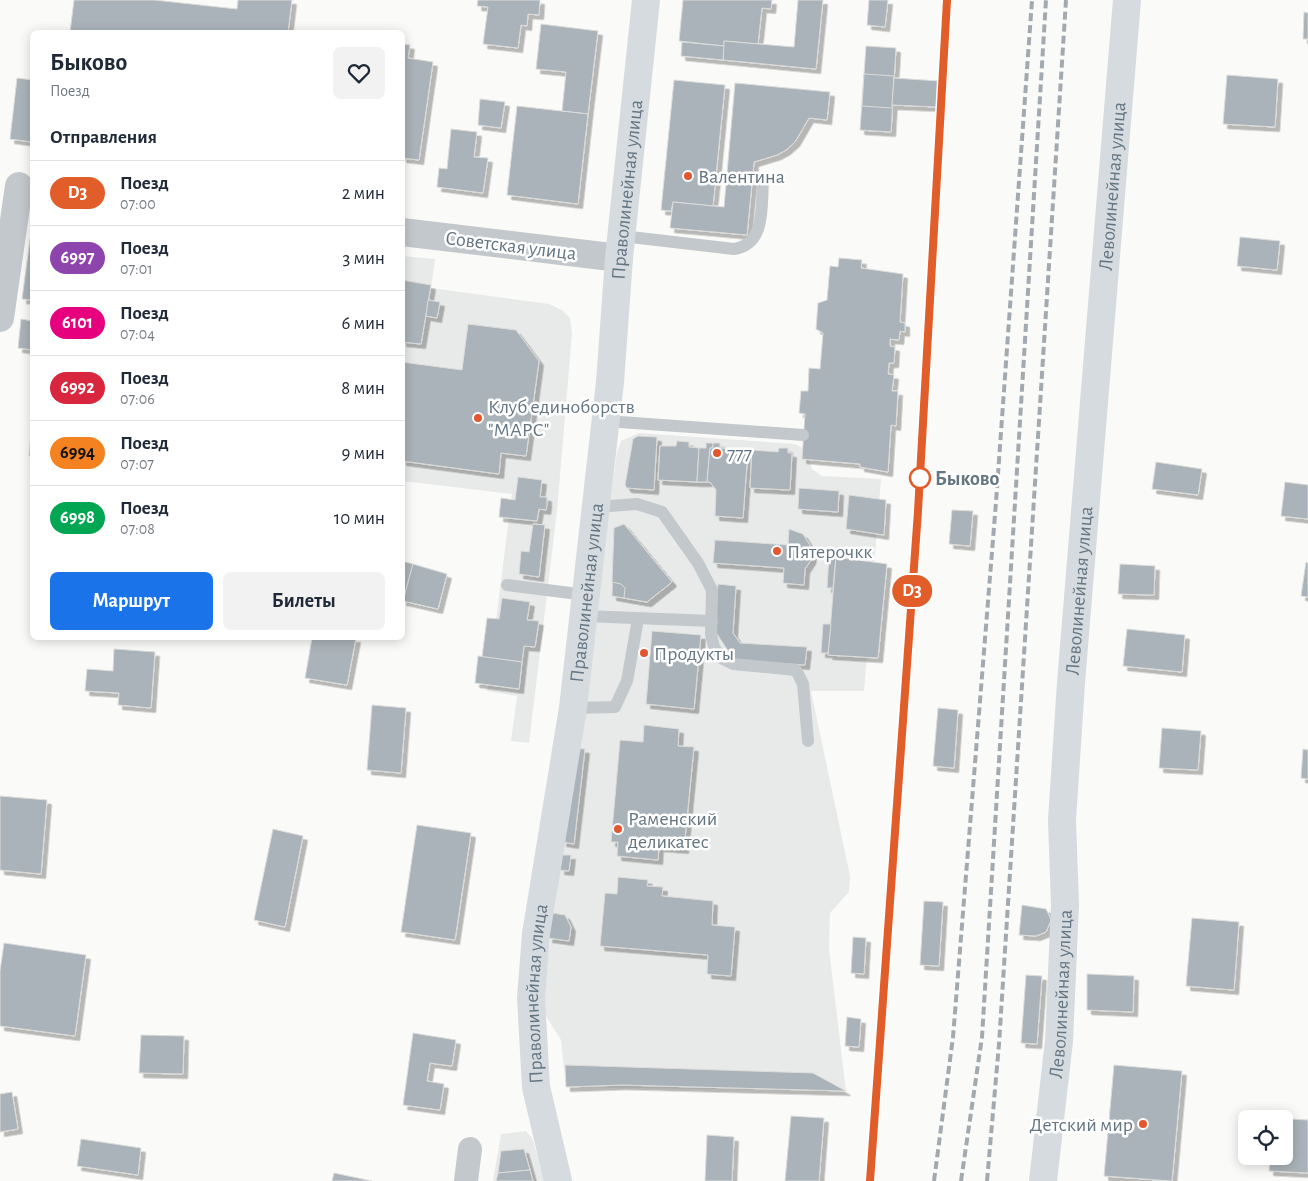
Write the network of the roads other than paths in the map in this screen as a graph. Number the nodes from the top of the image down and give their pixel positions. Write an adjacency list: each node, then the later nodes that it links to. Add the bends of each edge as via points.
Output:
1 (646, 0): 6 (main road, Праволинейная улица)
2 (1127, 0): 20 (main road, Леволинейная улица, via 1071,683 1062,820 1065,905 1059,1041)
3 (763, 182): 6 (lane, via 757,235 742,248)
4 (17, 185): 7 (street)
5 (405, 232): 6 (street, Советская улица)
6 (620, 247): 8 (main road, Праволинейная улица)
7 (0, 318)
8 (606, 421): 9 (lane); 10 (main road, Праволинейная улица)
9 (804, 435)
10 (596, 507): 12 (main road, Праволинейная улица); 14 (lane, via 637,504 662,512 712,590)
11 (507, 586): 12 (lane)
12 (585, 605): 13 (lane, via 600,615); 15 (main road, Праволинейная улица)
13 (638, 619): 14 (lane); 15 (lane, via 627,681 615,707)
14 (712, 621): 16 (lane, via 714,647 721,658 733,664 796,670 803,684)
15 (573, 708): 19 (main road, Праволинейная улица, via 536,934 531,998 536,1087)
16 (808, 741)
17 (470, 1149): 18 (street)
18 (466, 1181)
19 (558, 1181)
20 (1043, 1181)

